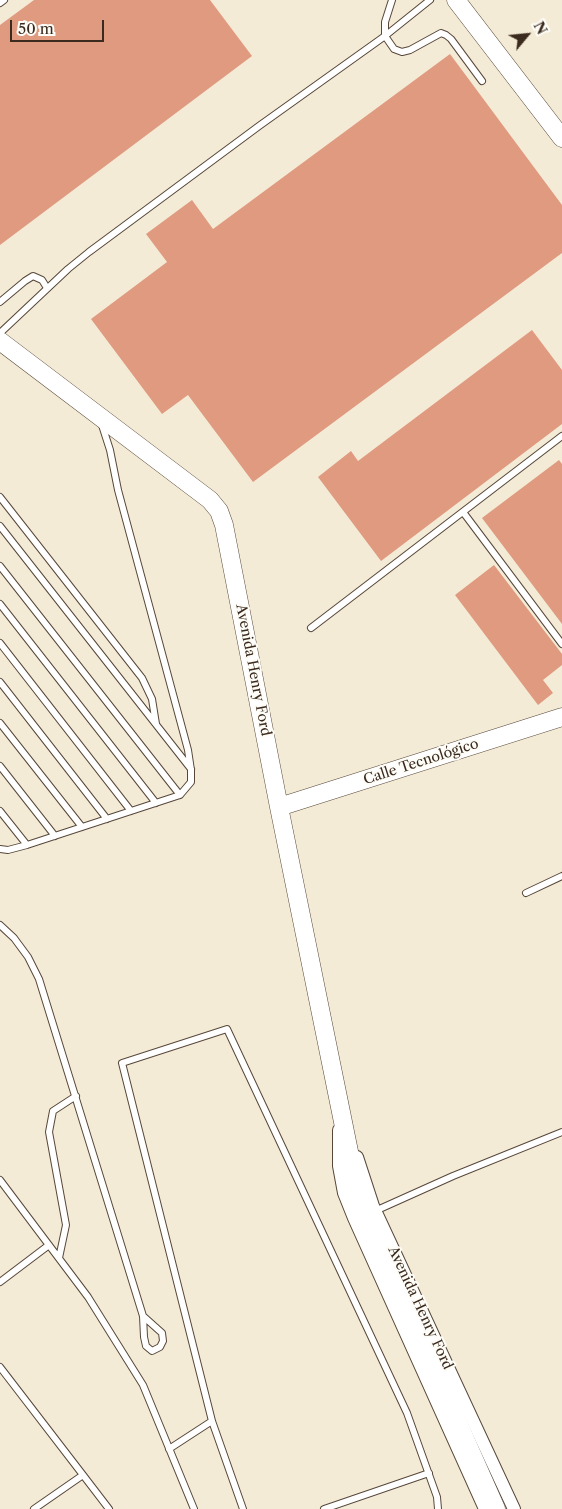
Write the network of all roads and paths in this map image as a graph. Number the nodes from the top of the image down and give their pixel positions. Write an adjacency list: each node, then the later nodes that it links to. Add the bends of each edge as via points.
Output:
1 (4, 0): 5 (lane)
2 (392, 0): 6 (lane, via 385,22)
3 (430, 0): 6 (lane)
4 (456, 0): 8 (street)
5 (0, 3)
6 (385, 36): 7 (lane, via 394,49 402,52 441,33 446,34); 9 (lane, via 89,252)
7 (482, 81)
8 (562, 138)
9 (47, 288): 10 (lane, via 42,280 33,276); 11 (lane)
10 (0, 302)
11 (0, 333)
12 (0, 341): 13 (street, Avenida Henry Ford)
13 (98, 414): 28 (lane, via 110,450 120,500); 31 (street, Avenida Henry Ford, via 210,500 219,511)
14 (562, 436): 16 (lane)
15 (0, 497): 26 (lane, via 142,678 152,699)
16 (463, 512): 20 (lane); 22 (lane)
17 (0, 526): 26 (lane)
18 (0, 566): 29 (lane)
19 (0, 604): 30 (lane)
20 (311, 628)
21 (0, 643): 33 (lane)
22 (562, 644)
23 (0, 682): 34 (lane)
24 (562, 717): 31 (street, Calle Tecnológico)
25 (0, 722): 35 (lane)
26 (157, 725): 28 (lane)
27 (0, 766): 36 (lane)
28 (191, 770): 29 (lane, via 191,782)
29 (180, 795): 30 (lane)
30 (156, 803): 33 (lane)
31 (279, 807): 43 (street, Avenida Henry Ford)
32 (0, 811): 37 (lane)
33 (131, 811): 34 (lane)
34 (107, 819): 35 (lane)
35 (82, 827): 36 (lane)
36 (55, 836): 37 (lane)
37 (27, 845): 38 (lane, via 8,850)
38 (0, 848)
39 (562, 876): 40 (lane)
40 (526, 893)
41 (0, 925): 42 (lane, via 14,938 40,979)
42 (76, 1096): 48 (lane, via 53,1111 49,1132 66,1225); 50 (lane)
43 (340, 1102): 46 (street, Avenida Henry Ford); 62 (street, Avenida Henry Ford, via 339,1166 344,1193); 63 (street, Avenida Henry Ford, via 361,1202)
44 (562, 1132): 46 (lane)
45 (0, 1180): 47 (lane)
46 (375, 1211): 64 (street, Avenida Henry Ford)
47 (49, 1245): 48 (lane); 49 (lane)
48 (59, 1258): 53 (lane, via 88,1297 143,1385)
49 (0, 1282)
50 (144, 1316): 50 (lane, via 146,1346 152,1351 160,1347 162,1333)
51 (0, 1367): 55 (lane)
52 (212, 1421): 53 (lane); 54 (lane, via 122,1063 226,1029 407,1413); 59 (lane)
53 (169, 1449): 58 (lane)
54 (428, 1473): 60 (lane); 61 (lane)
55 (83, 1475): 56 (lane); 57 (lane)
56 (34, 1509)
57 (109, 1509)
58 (194, 1509)
59 (243, 1509)
60 (324, 1509)
61 (438, 1509)
62 (485, 1509)
63 (496, 1509)
64 (514, 1509)

